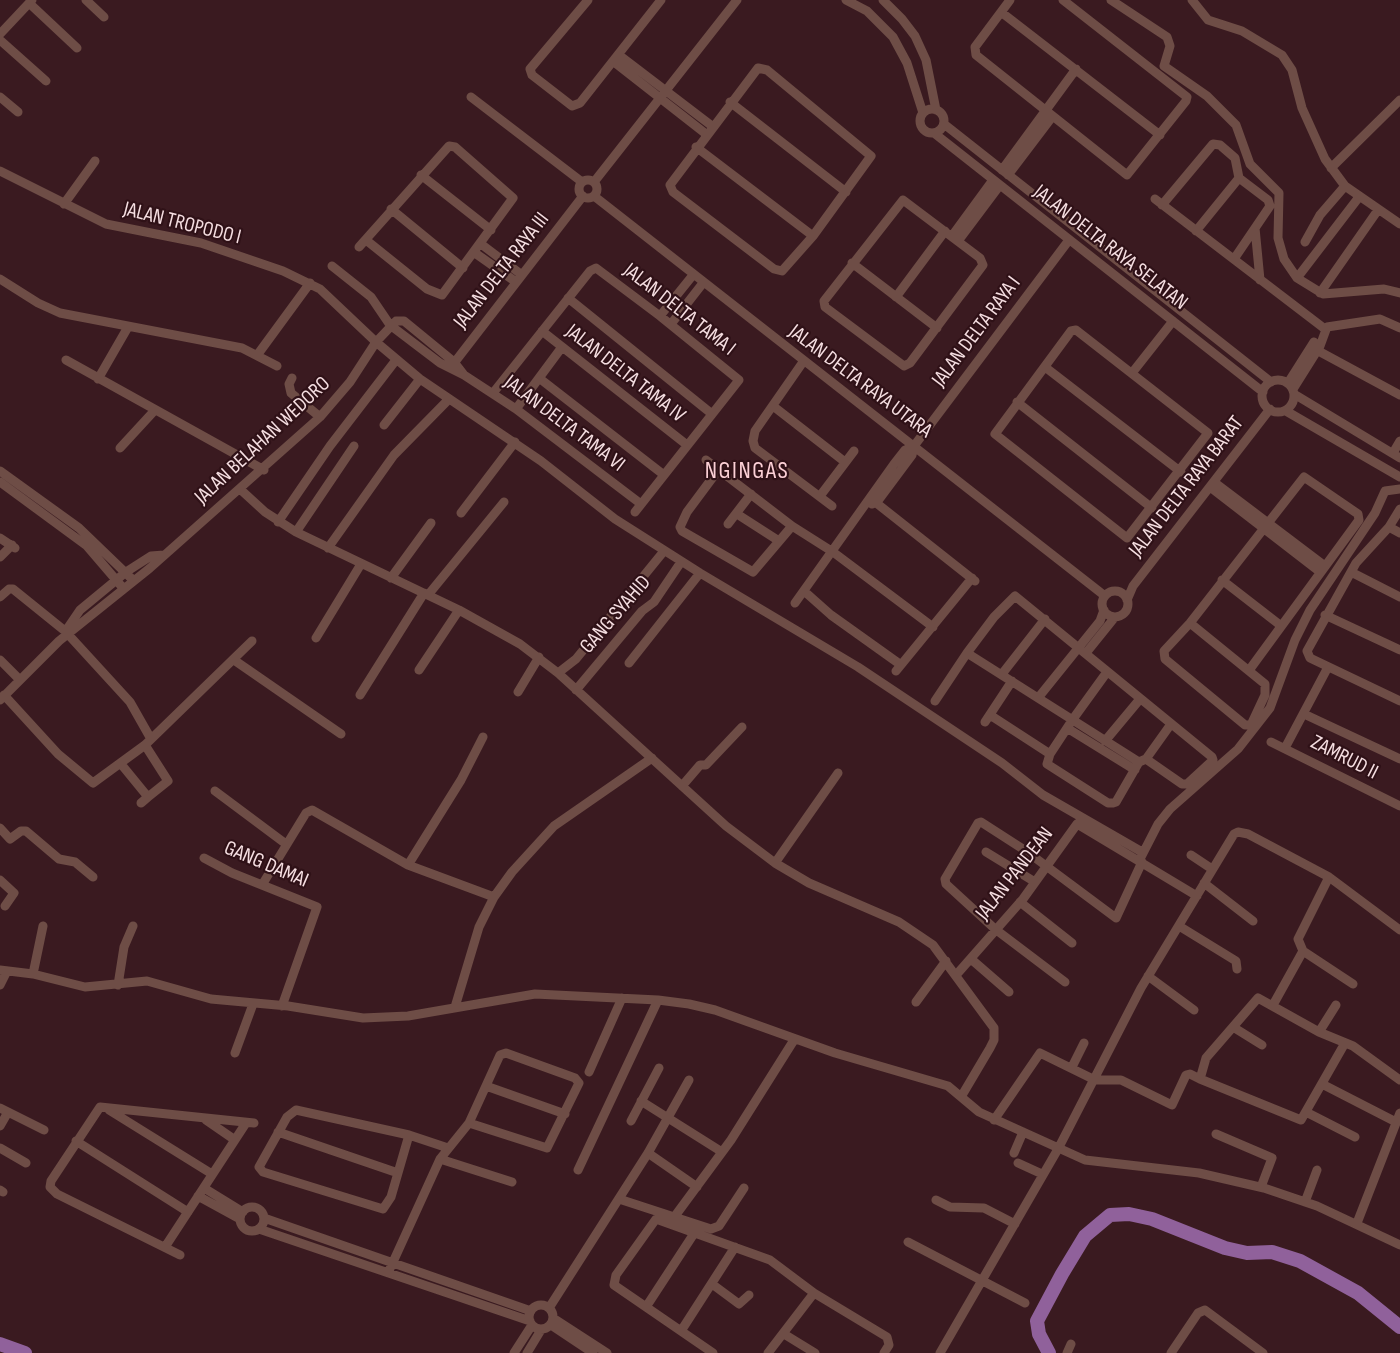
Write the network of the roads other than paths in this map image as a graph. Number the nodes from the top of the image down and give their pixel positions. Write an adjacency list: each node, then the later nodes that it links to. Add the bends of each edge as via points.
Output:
1 (86, 0): 13 (street)
2 (588, 0): 17 (street, via 530,72 572,106 580,103)
3 (661, 0): 17 (street)
4 (737, 0): 20 (street)
5 (846, 0): 27 (street, via 867,11 893,37 907,63)
6 (1010, 0): 12 (street)
7 (1063, 0): 32 (street, via 1186,95 1186,101)
8 (1111, 0): 68 (street, via 1167,37 1170,46 1164,66 1207,96 1236,124 1250,164 1279,194 1278,238 1284,259)
9 (1192, 0): 35 (street, via 1208,20 1262,41 1289,63 1314,139)
10 (888, 1): 25 (street, via 915,36 926,60)
11 (30, 2): 14 (street); 16 (street)
12 (1001, 12): 18 (street); 28 (street, via 975,47 976,55)
13 (104, 17)
14 (0, 34)
15 (0, 40): 19 (street)
16 (77, 48)
17 (616, 58): 20 (street)
18 (1076, 69): 28 (street); 32 (street)
19 (46, 81)
20 (663, 94): 30 (street); 41 (street)
21 (0, 97): 26 (street)
22 (471, 97): 40 (street)
23 (1400, 100): 35 (street)
24 (730, 102): 30 (street); 44 (street); 44 (street, via 753,71 767,70 871,156)
25 (936, 110): 27 (street); 29 (street)
26 (18, 112)
27 (923, 112): 31 (street, via 919,122 922,129)
28 (1048, 114): 32 (street, via 1127,175); 37 (street)
29 (944, 124): 31 (street); 37 (street, JALAN DELTA RAYA SELATAN)
30 (709, 130): 33 (street)
31 (934, 134): 42 (street, JALAN DELTA RAYA SELATAN)
32 (1160, 135)
33 (696, 147): 55 (street); 55 (street, via 670,182 671,189 774,269 786,269)
34 (95, 161): 48 (street)
35 (1331, 168): 43 (street)
36 (0, 171): 48 (street, JALAN TROPODO I)
37 (1005, 172): 101 (street, JALAN DELTA RAYA SELATAN)
38 (421, 175): 49 (street); 53 (street); 53 (street, via 446,147 455,147 513,198)
39 (1239, 178): 52 (street, via 1270,202); 54 (street); 54 (street, via 1237,160 1220,145 1213,144 1158,202)
40 (582, 182): 41 (street); 45 (street, via 579,191)
41 (594, 182): 46 (street)
42 (997, 182): 56 (street); 58 (street, JALAN DELTA RAYA SELATAN)
43 (1345, 186): 47 (street); 59 (street, via 1320,215)
44 (846, 192): 55 (street)
45 (583, 196): 46 (street); 70 (street, JALAN DELTA RAYA III)
46 (594, 196): 67 (street, JALAN DELTA RAYA UTARA)
47 (1359, 197): 50 (street); 68 (street)
48 (64, 204): 72 (street, JALAN TROPODO I, via 116,227 201,243)
49 (392, 209): 57 (street); 66 (street)
50 (1378, 210): 51 (street); 74 (street)
51 (1400, 224)
52 (1255, 228): 63 (street); 71 (street)
53 (491, 230): 60 (street)
54 (1196, 231): 63 (street)
55 (813, 236)
56 (952, 236): 64 (street, via 901,201); 76 (street); 83 (street, via 980,258 983,268)
57 (366, 240): 61 (street); 66 (street, via 437,295 443,294)
58 (1070, 240): 79 (street, JALAN DELTA RAYA SELATAN); 121 (street, JALAN DELTA RAYA I)
59 (1305, 242)
60 (481, 244): 62 (street); 70 (street)
61 (359, 247)
62 (474, 253): 66 (street); 70 (street)
63 (1234, 259): 71 (street)
64 (852, 263): 76 (street); 83 (street, via 825,298 825,307 904,366)
65 (332, 266): 81 (street, via 371,297)
66 (463, 268)
67 (693, 275): 73 (street, JALAN DELTA RAYA UTARA); 78 (street)
68 (1298, 278): 74 (street)
69 (0, 279): 82 (street, via 51,309)
70 (519, 279): 93 (street, JALAN DELTA RAYA III)
71 (1260, 280): 87 (street)
72 (310, 283): 86 (street, JALAN TROPODO I, via 337,302); 89 (street)
73 (704, 283): 80 (street); 92 (street, JALAN DELTA RAYA UTARA)
74 (1320, 292): 75 (street, via 1384,289)
75 (1400, 293)
76 (896, 297): 83 (street)
77 (568, 298): 78 (street, JALAN DELTA TAMA I, via 596,268); 85 (street); 114 (street)
78 (660, 316): 80 (street, JALAN DELTA TAMA I)
79 (1173, 321): 96 (street); 104 (street, JALAN DELTA RAYA SELATAN)
80 (671, 324): 114 (street, JALAN DELTA TAMA I, via 739,380)
81 (390, 325): 86 (street, JALAN BELAHAN WEDORO); 93 (street, JALAN DELTA TAMA VI, via 404,321)
82 (128, 327): 89 (street, via 211,341); 99 (street)
83 (937, 328)
84 (1400, 328): 87 (street, via 1380,319 1330,325)
85 (542, 331): 88 (street, JALAN DELTA TAMA IV); 105 (street)
86 (376, 342): 91 (street, JALAN TROPODO I); 115 (street, JALAN BELAHAN WEDORO, via 350,382)
87 (1318, 342): 102 (street); 103 (street); 106 (street)
88 (562, 347): 98 (street); 120 (street, JALAN DELTA TAMA IV)
89 (258, 354): 94 (street)
90 (66, 360): 99 (street)
91 (396, 360): 100 (street, JALAN TROPODO I); 146 (street)
92 (803, 362): 109 (street); 121 (street, JALAN DELTA RAYA UTARA)
93 (452, 365): 105 (street, JALAN DELTA TAMA VI)
94 (277, 366)
95 (1045, 367): 96 (street, via 1071,331 1076,330); 108 (street); 130 (street)
96 (1132, 373): 130 (street, via 1207,431 1208,436)
97 (292, 378): 115 (street, via 291,393)
98 (539, 378): 110 (street); 131 (street)
99 (98, 379): 111 (street)
100 (420, 379): 107 (street, JALAN TROPODO I); 116 (street)
101 (1271, 382): 102 (street, via 1279,380); 104 (street)
102 (1291, 388): 113 (street, via 1292,405); 124 (street)
103 (1400, 390)
104 (1263, 392): 112 (street, via 1264,404)
105 (493, 393): 110 (street, JALAN DELTA TAMA VI)
106 (1398, 397)
107 (449, 399): 118 (street, JALAN TROPODO I); 156 (street, via 394,455)
108 (1017, 402): 142 (street); 142 (street, via 996,431 996,438 1122,537 1131,536)
109 (773, 406): 126 (street); 138 (street, via 755,431 754,445)
110 (516, 409): 131 (street, JALAN DELTA TAMA VI, via 638,508)
111 (155, 410): 122 (street); 127 (street)
112 (1270, 410): 113 (street); 134 (street, JALAN DELTA RAYA BARAT)
113 (1286, 411): 132 (street)
114 (712, 414): 120 (street)
115 (320, 417): 127 (street, JALAN BELAHAN WEDORO)
116 (384, 425)
117 (1400, 441): 124 (street)
118 (515, 442): 144 (street); 157 (street, JALAN TROPODO I, via 596,506)
119 (354, 446): 152 (street)
120 (687, 446): 131 (street)
121 (914, 446): 140 (street, JALAN DELTA RAYA I, via 905,450); 172 (street, JALAN DELTA RAYA UTARA)
122 (120, 448)
123 (854, 451): 126 (street)
124 (1396, 455)
125 (706, 460): 128 (street)
126 (845, 462): 138 (street)
127 (264, 470): 135 (street, JALAN BELAHAN WEDORO)
128 (719, 470): 137 (street); 155 (street, via 687,512 681,530 752,572)
129 (0, 471): 164 (street, via 80,528)
130 (1180, 472): 142 (street)
131 (664, 475)
132 (1400, 477)
133 (0, 482): 170 (street, via 74,534)
134 (1212, 484): 149 (street); 173 (street, JALAN DELTA RAYA BARAT)
135 (242, 489): 146 (street); 159 (street, JALAN BELAHAN WEDORO)
136 (1400, 489): 234 (street, via 1385,491 1375,513 1310,610 1270,708 1238,749 1170,809)
137 (750, 494): 145 (street); 150 (street)
138 (820, 496): 141 (street)
139 (504, 502): 171 (street)
140 (871, 502): 158 (street, JALAN DELTA RAYA I); 183 (street, via 974,580)
141 (832, 506)
142 (1152, 508)
143 (1400, 510): 151 (street)
144 (461, 513)
145 (737, 514): 148 (street); 155 (street)
146 (278, 522): 152 (street)
147 (431, 523): 167 (street)
148 (728, 524)
149 (1266, 525): 163 (street); 163 (street, via 1304,477 1358,514 1359,520); 169 (street)
150 (792, 526): 155 (street); 158 (street)
151 (1389, 527): 153 (street); 165 (street)
152 (296, 532): 156 (street)
153 (1400, 533)
154 (0, 538): 160 (street, via 14,546)
155 (778, 541)
156 (328, 548): 162 (street)
157 (664, 550): 161 (street, JALAN TROPODO I); 198 (street, via 576,659)
158 (832, 552): 183 (street); 183 (street, JALAN DELTA RAYA I, via 799,598 831,615 899,668)
159 (164, 555): 164 (street, JALAN BELAHAN WEDORO, via 151,556); 168 (street, JALAN BELAHAN WEDORO)
160 (0, 557)
161 (681, 562): 166 (street, JALAN TROPODO I); 202 (street, GANG SYAHID, via 654,602 642,611)
162 (361, 564): 167 (street); 185 (street)
163 (1322, 569): 182 (street)
164 (126, 572): 168 (street); 170 (street, JALAN BELAHAN WEDORO)
165 (1351, 572): 175 (street); 178 (street)
166 (700, 573): 193 (street); 234 (street, JALAN TROPODO I, via 858,666)
167 (392, 578): 171 (street)
168 (133, 580): 170 (street, JALAN BELAHAN WEDORO)
169 (1222, 580): 181 (street); 182 (street)
170 (120, 584): 184 (street, JALAN BELAHAN WEDORO)
171 (426, 594): 176 (street); 204 (street)
172 (1105, 596): 173 (street, via 1113,591); 177 (street)
173 (1124, 596): 179 (street, via 1126,611)
174 (0, 597): 184 (street, via 13,589)
175 (1400, 597)
176 (459, 610): 190 (street); 196 (street)
177 (1104, 610): 179 (street); 188 (street)
178 (1325, 615): 187 (street); 194 (street, via 1307,651 1308,656)
179 (1115, 617): 188 (street)
180 (1045, 619): 188 (street); 189 (street, via 1013,597); 199 (street)
181 (1190, 623): 195 (street); 195 (street, via 1163,657 1249,725 1267,688)
182 (1280, 625): 195 (street)
183 (933, 627)
184 (67, 632): 200 (street, JALAN BELAHAN WEDORO); 217 (street, via 130,702)
185 (316, 638)
186 (252, 641): 192 (street)
187 (1399, 648)
188 (1082, 651): 197 (street); 206 (street)
189 (967, 653): 199 (street); 209 (street)
190 (539, 657): 198 (street); 203 (street)
191 (0, 660): 200 (street)
192 (234, 660): 214 (street); 217 (street)
193 (629, 663)
194 (1328, 667): 208 (street); 210 (street)
195 (1250, 669)
196 (419, 670)
197 (1107, 672): 207 (street); 211 (street)
198 (558, 673): 202 (street)
199 (1002, 674): 201 (street)
200 (19, 679): 205 (street, JALAN BELAHAN WEDORO)
201 (1012, 681): 206 (street); 220 (street, via 988,719)
202 (576, 690): 221 (street)
203 (518, 692)
204 (360, 695)
205 (2, 697): 223 (street, via 93,783)
206 (1038, 698): 211 (street)
207 (1140, 699): 212 (street); 216 (street)
208 (1400, 700)
209 (936, 701)
210 (1304, 714): 219 (street); 222 (street)
211 (1070, 724): 216 (street); 220 (street); 224 (street)
212 (1171, 724): 224 (street); 224 (street, via 1212,757 1211,762 1184,785)
213 (742, 726): 226 (street)
214 (340, 734)
215 (483, 737): 236 (street)
216 (1105, 741): 224 (street)
217 (148, 742): 223 (street); 223 (street, via 168,781 144,800)
218 (1271, 742): 219 (street, ZAMRUD II)
219 (1285, 748): 228 (street, ZAMRUD II)
220 (1050, 754): 224 (street, via 1050,767 1111,803 1116,802)
221 (652, 758): 226 (street); 246 (street, via 544,835)
222 (1400, 759)
223 (121, 764)
224 (1140, 764)
225 (838, 773): 235 (street)
226 (682, 786): 235 (street)
227 (215, 791): 230 (street)
228 (1399, 802)
229 (2, 834): 239 (street, via 11,839 26,831 59,859 75,862)
230 (286, 844): 236 (street, via 306,813 315,810); 244 (street)
231 (986, 852): 242 (street)
232 (1191, 855): 238 (street)
233 (204, 858): 244 (street, GANG DAMAI)
234 (1143, 861): 237 (street, JALAN PANDEAN, via 1077,824); 237 (street, via 1116,918); 245 (street)
235 (775, 863): 258 (street, via 809,883 917,932)
236 (408, 865): 246 (street)
237 (1047, 866): 242 (street, JALAN PANDEAN); 253 (street, via 981,822 945,879)
238 (1212, 869): 240 (street, via 1238,832); 243 (street)
239 (93, 877)
240 (1329, 877): 254 (street); 256 (street, via 1298,934)
241 (0, 880): 248 (street, via 14,892)
242 (1035, 882): 247 (street, JALAN PANDEAN)
243 (1204, 883): 245 (street); 249 (street)
244 (262, 885): 275 (street, GANG DAMAI, via 317,907)
245 (1197, 896): 252 (street)
246 (494, 897): 276 (street, via 479,927)
247 (1020, 902): 253 (street, JALAN PANDEAN); 255 (street)
248 (5, 906)
249 (1253, 921)
250 (43, 926): 261 (street)
251 (133, 926): 264 (street, via 124,947)
252 (1179, 926): 259 (street, via 1236,961); 263 (street)
253 (995, 929): 257 (street, JALAN PANDEAN); 265 (street)
254 (1400, 930)
255 (1072, 943)
256 (1303, 951): 266 (street); 273 (street)
257 (971, 959): 262 (street, JALAN PANDEAN); 268 (street)
258 (946, 961): 262 (street); 271 (street)
259 (1237, 969)
260 (3, 971): 261 (street); 267 (street)
261 (33, 974): 264 (street, via 85,987)
262 (957, 974): 294 (street, via 995,1033)
263 (1148, 976): 277 (street); 290 (street)
264 (118, 981): 272 (street, via 147,981 211,999)
265 (1065, 982)
266 (1353, 984)
267 (0, 985)
268 (1009, 992)
269 (622, 998): 270 (street); 276 (street, via 535,994); 287 (street)
270 (658, 1000): 280 (street, via 715,1010); 324 (street)
271 (916, 1002)
272 (253, 1004): 275 (street); 284 (street)
273 (1273, 1005): 278 (street, via 1257,998); 279 (street)
274 (1336, 1005): 279 (street)
275 (282, 1006): 276 (street, via 375,1018)
276 (455, 1007)
277 (1194, 1010)
278 (1233, 1026): 283 (street); 288 (street, via 1206,1058)
279 (1319, 1032): 281 (street)
280 (794, 1040): 294 (street, via 932,1080); 318 (street)
281 (1345, 1042): 291 (street); 292 (street)
282 (1084, 1043): 285 (street)
283 (1262, 1045)
284 (235, 1053)
285 (1072, 1067): 290 (street); 303 (street, via 1040,1053)
286 (659, 1068): 295 (street)
287 (589, 1072)
288 (1200, 1079): 290 (street, via 1186,1075 1170,1105 1121,1080); 298 (street, via 1299,1120)
289 (689, 1080): 300 (street)
290 (1095, 1080): 317 (street)
291 (1400, 1080)
292 (1322, 1084): 298 (street); 302 (street)
293 (486, 1086): 299 (street); 299 (street, via 500,1055 506,1053 576,1078 578,1087); 305 (street)
294 (961, 1097): 303 (street)
295 (641, 1101): 300 (street); 304 (street)
296 (107, 1108): 301 (street); 314 (street, via 96,1109); 327 (street)
297 (4, 1110): 306 (street); 307 (street)
298 (1306, 1112): 312 (street)
299 (565, 1114): 305 (street, via 547,1148)
300 (668, 1117): 318 (street); 319 (street)
301 (204, 1118): 313 (street); 313 (street, via 250,1123)
302 (1398, 1118): 341 (street)
303 (994, 1120): 309 (street)
304 (631, 1121)
305 (469, 1123): 316 (street)
306 (0, 1126)
307 (44, 1130)
308 (278, 1132): 311 (street, via 289,1114 300,1110); 326 (street); 326 (street, via 259,1166 267,1173 379,1210 388,1205)
309 (1023, 1132): 317 (street); 320 (street)
310 (1216, 1134): 331 (street, via 1272,1158)
311 (409, 1135): 316 (street); 326 (street)
312 (1355, 1137)
313 (235, 1140): 327 (street)
314 (76, 1141): 337 (street); 347 (street, via 51,1182 51,1190)
315 (0, 1148): 322 (street)
316 (448, 1148): 321 (street)
317 (1058, 1149): 328 (street); 331 (street, via 1093,1162 1199,1173)
318 (723, 1152): 330 (street)
319 (648, 1153): 330 (street); 334 (street)
320 (1014, 1153)
321 (440, 1159): 329 (street); 350 (street)
322 (26, 1163)
323 (1018, 1163): 328 (street)
324 (578, 1170)
325 (1317, 1170): 336 (street)
326 (398, 1173)
327 (213, 1174): 333 (street)
328 (1042, 1174): 342 (street)
329 (512, 1182)
330 (697, 1187): 339 (street)
331 (1262, 1187): 336 (street)
332 (744, 1188): 339 (street, via 715,1228)
333 (201, 1192): 337 (street); 338 (street)
334 (619, 1199): 339 (street); 358 (street)
335 (936, 1200): 342 (street, via 948,1207 984,1208)
336 (1305, 1202): 341 (street)
337 (188, 1212): 347 (street)
338 (242, 1215): 340 (street, via 249,1208 257,1208); 343 (street, via 242,1226)
339 (675, 1216)
340 (264, 1218): 343 (street); 350 (street)
341 (1356, 1223): 346 (street)
342 (1015, 1224): 352 (street)
343 (259, 1229): 351 (street)
344 (695, 1232): 348 (street); 357 (street); 357 (street, via 654,1220 616,1275 616,1287)
345 (908, 1242): 352 (street)
346 (1400, 1245)
347 (165, 1247): 349 (street)
348 (735, 1247): 353 (street); 354 (street, via 770,1260)
349 (180, 1255)
350 (392, 1263): 351 (street); 359 (street)
351 (388, 1273): 359 (street)
352 (980, 1281): 356 (street); 364 (street)
353 (712, 1284): 355 (street, via 739,1304); 362 (street)
354 (814, 1293): 363 (street); 372 (street, via 887,1337 889,1345)
355 (749, 1295)
356 (1025, 1304)
357 (646, 1307): 362 (street)
358 (549, 1308): 359 (street, via 538,1305); 360 (street)
359 (531, 1319): 361 (street); 365 (street)
360 (552, 1321): 361 (street); 367 (street); 368 (street)
361 (541, 1330): 366 (street)
362 (681, 1331): 369 (street)
363 (784, 1334): 370 (street); 371 (street)
364 (942, 1350)
365 (514, 1353)
366 (527, 1353)
367 (594, 1353)
368 (607, 1353)
369 (712, 1353)
370 (768, 1353)
371 (815, 1353)
372 (884, 1353)
373 (1171, 1353): 374 (street, via 1203,1310)
374 (1263, 1353)

